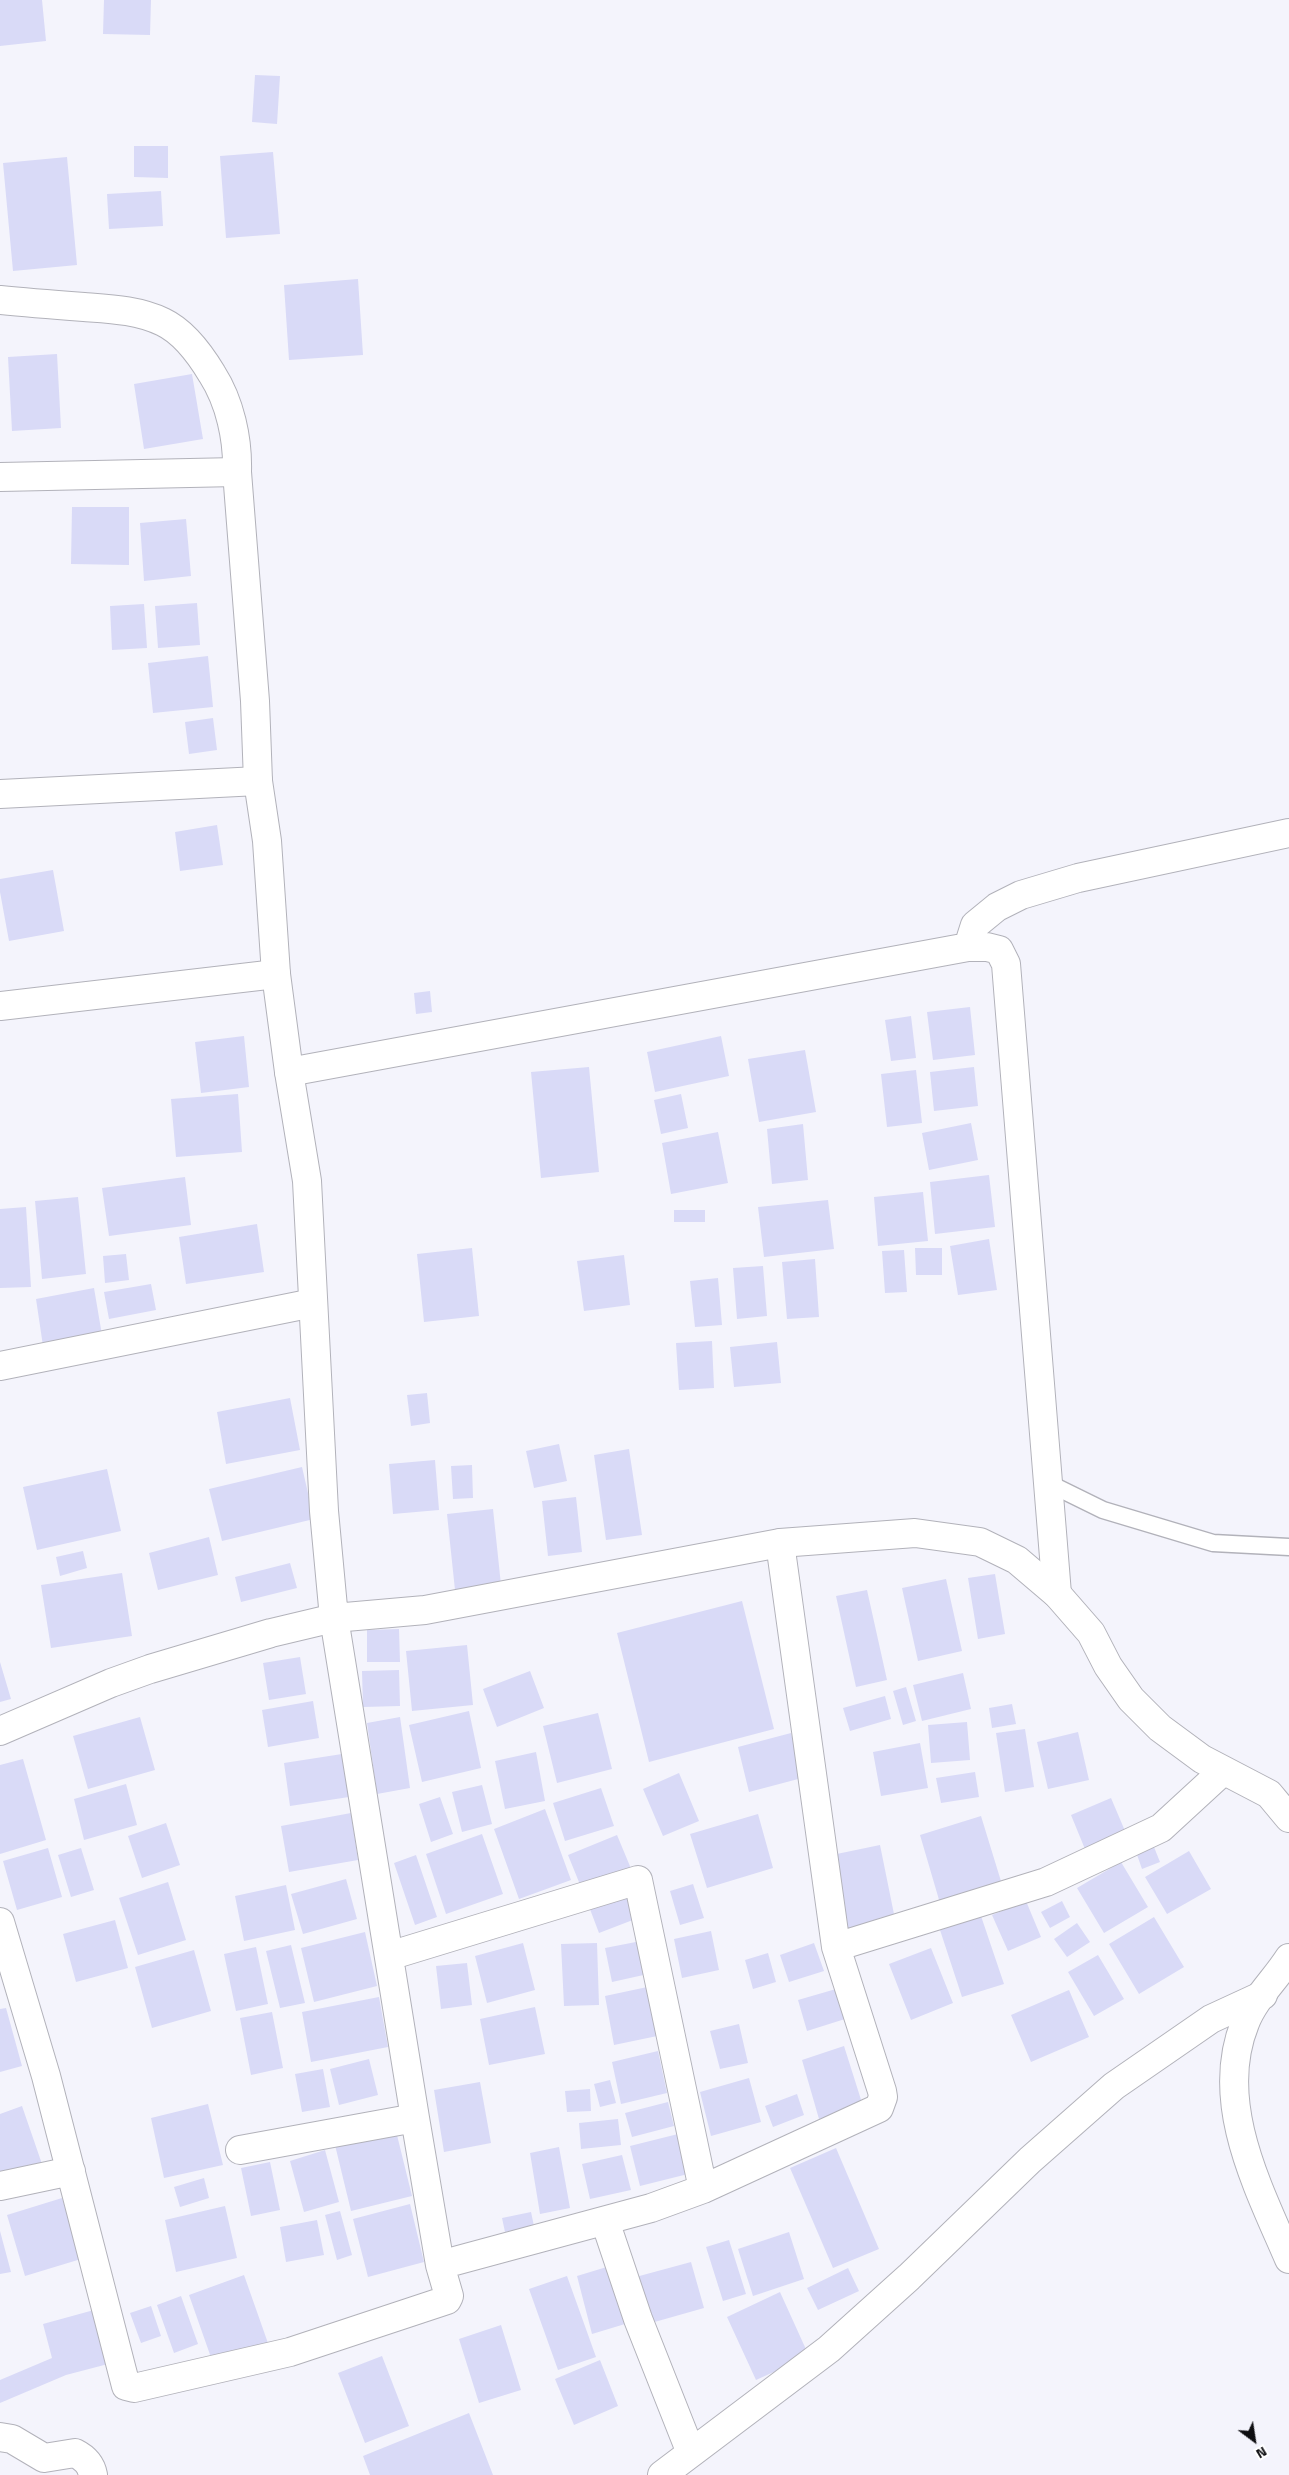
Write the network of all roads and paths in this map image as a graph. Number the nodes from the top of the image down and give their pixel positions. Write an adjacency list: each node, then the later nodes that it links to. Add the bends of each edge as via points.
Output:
1 (0, 300): 2 (street, via 134,312 164,322 174,329 202,358 220,386 238,452)
2 (237, 472): 3 (street); 4 (street)
3 (0, 477)
4 (258, 781): 5 (street); 8 (street, via 267,841)
5 (0, 794)
6 (1289, 833): 7 (street, via 1078,878 1021,895 997,907 975,925)
7 (968, 947): 10 (street); 13 (street, via 1000,950 1006,964)
8 (276, 974): 9 (street); 10 (street)
9 (0, 1006)
10 (289, 1072): 11 (street, via 307,1180)
11 (313, 1303): 12 (street); 17 (street, via 324,1510)
12 (0, 1366)
13 (1048, 1483): 15 (lane, via 1103,1510 1213,1543); 16 (street)
14 (780, 1543): 16 (street, via 915,1533 972,1540 1004,1552); 17 (street, via 425,1610); 22 (street)
15 (1289, 1548)
16 (1057, 1594): 19 (street, via 1091,1633 1119,1682 1142,1710 1179,1742)
17 (334, 1618): 18 (street, via 271,1632 111,1682); 23 (street)
18 (0, 1731)
19 (1224, 1771): 20 (street, via 1269,1794); 22 (street, via 1161,1828 1046,1882)
20 (1289, 1818)
21 (0, 1922): 28 (street)
22 (836, 1947): 30 (street, via 882,2091 879,2108)
23 (389, 1956): 26 (street); 30 (street, via 638,1880)
24 (1289, 1958): 25 (street)
25 (1263, 1995): 32 (street, via 1245,2022 1236,2047 1233,2089 1255,2182); 35 (street, via 1212,2019 1114,2086 829,2348)
26 (415, 2118): 27 (street); 33 (street)
27 (240, 2150)
28 (71, 2171): 29 (street); 33 (street, via 123,2377 130,2388 290,2352 446,2301 449,2296)
29 (0, 2186)
30 (703, 2189): 31 (street)
31 (605, 2221): 33 (street); 35 (street, via 638,2319)
32 (1289, 2259)
33 (440, 2265)
34 (0, 2437): 36 (street, via 12,2439 44,2458 75,2453 85,2458)
35 (691, 2453): 37 (street)
36 (94, 2475)
37 (662, 2475)

